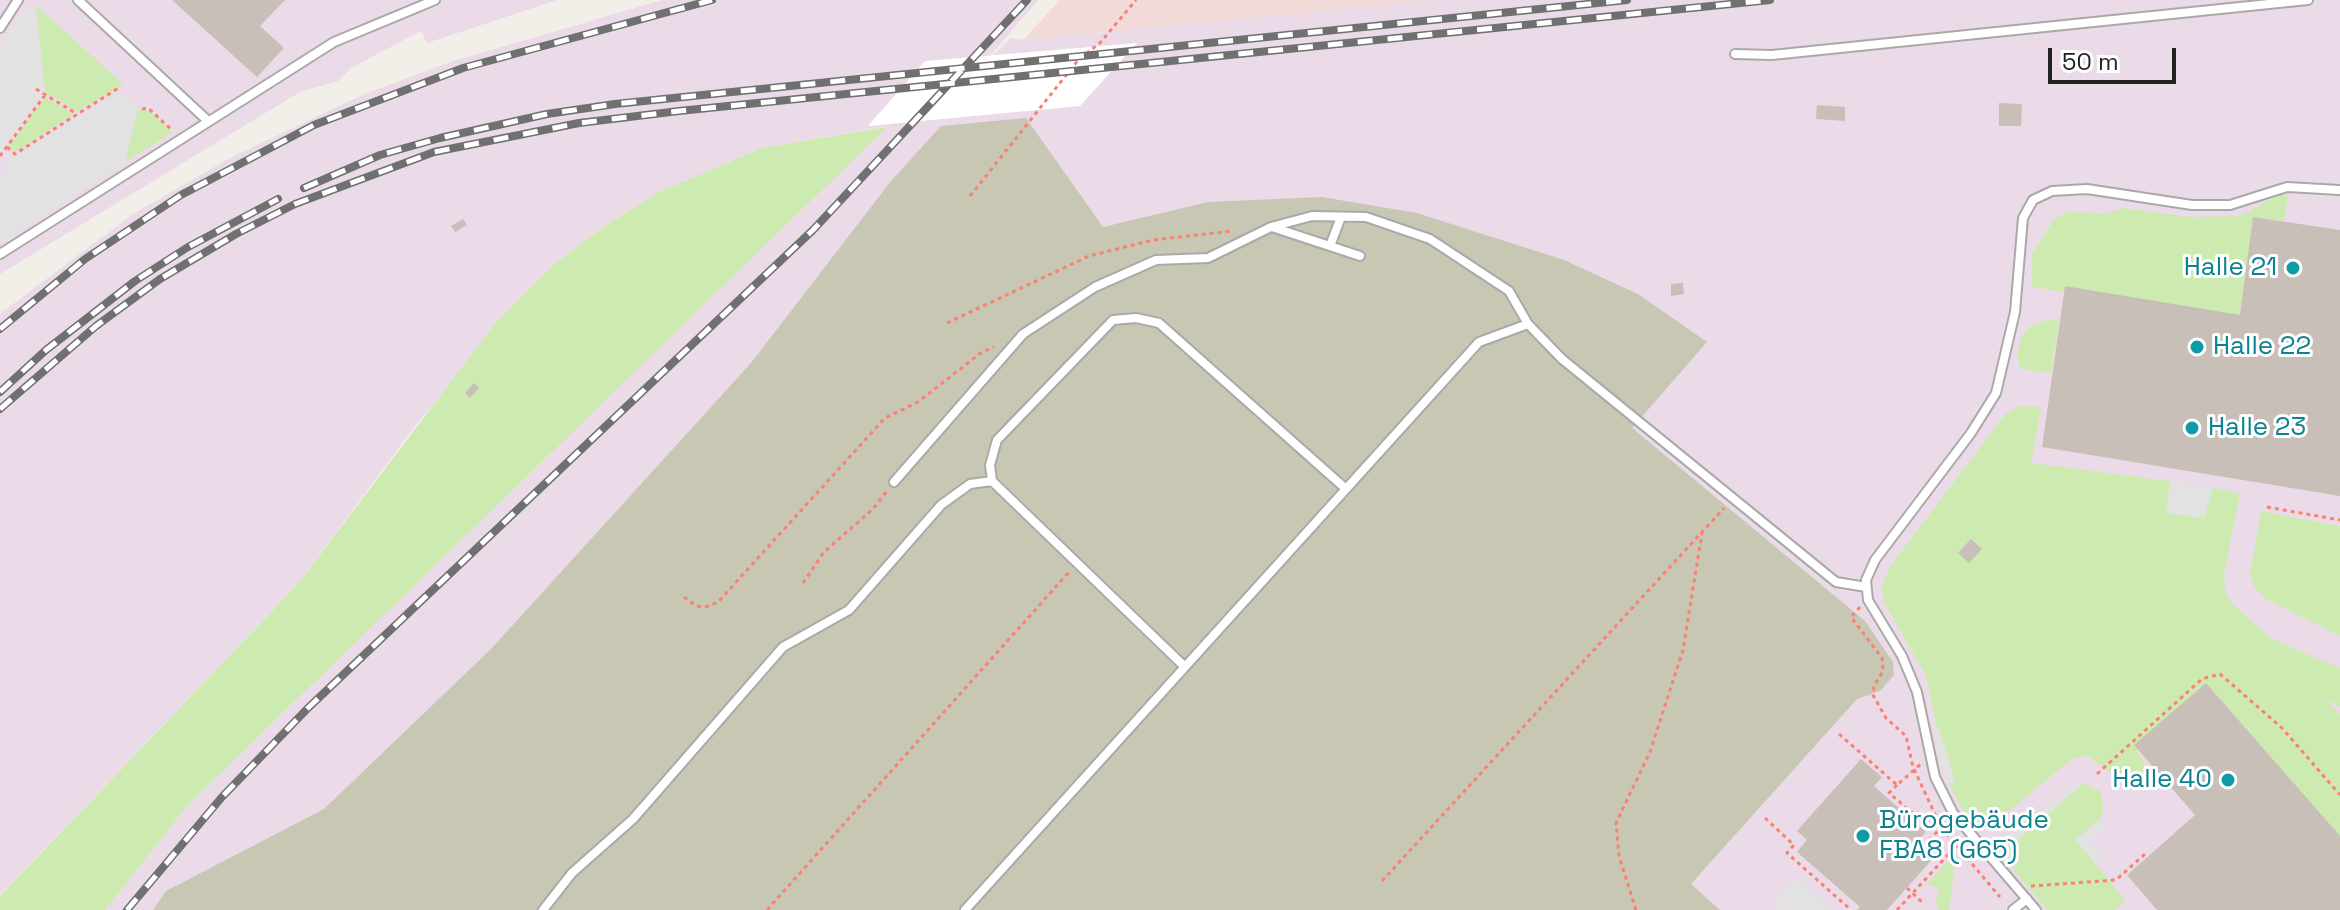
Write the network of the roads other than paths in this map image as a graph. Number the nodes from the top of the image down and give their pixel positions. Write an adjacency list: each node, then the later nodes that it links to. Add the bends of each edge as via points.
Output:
1 (18, 0): 5 (lane)
2 (78, 0): 7 (lane)
3 (435, 0): 7 (lane, via 334,42)
4 (2308, 0): 6 (lane, via 1772,55)
5 (0, 28)
6 (1735, 54)
7 (208, 121): 12 (lane)
8 (2340, 190): 18 (lane, via 2287,187 2230,205 2192,205 2087,189 2052,191 2033,200 2023,218 2015,312 1996,393 1875,560)
9 (1341, 217): 10 (lane, via 1312,216); 11 (lane); 14 (lane, via 1366,217 1430,239 1509,291)
10 (1271, 227): 11 (lane); 16 (lane, via 1208,258 1156,260 1095,287 1023,334)
11 (1330, 246): 13 (lane)
12 (0, 254)
13 (1360, 256)
14 (1528, 324): 17 (lane, via 1479,342); 18 (lane, via 1562,359 1836,582)
15 (992, 481): 17 (lane, via 997,440 1113,320 1136,318 1159,323); 19 (lane); 21 (lane, via 970,484 941,505 849,610 783,647 633,819 572,873)
16 (894, 482)
17 (1346, 489): 19 (lane)
18 (1866, 587): 20 (lane, via 1917,692 1935,777 1953,813)
19 (1185, 667): 22 (lane)
20 (2027, 899): 23 (lane); 24 (lane)
21 (543, 910)
22 (965, 910)
23 (2013, 910)
24 (2036, 910)

